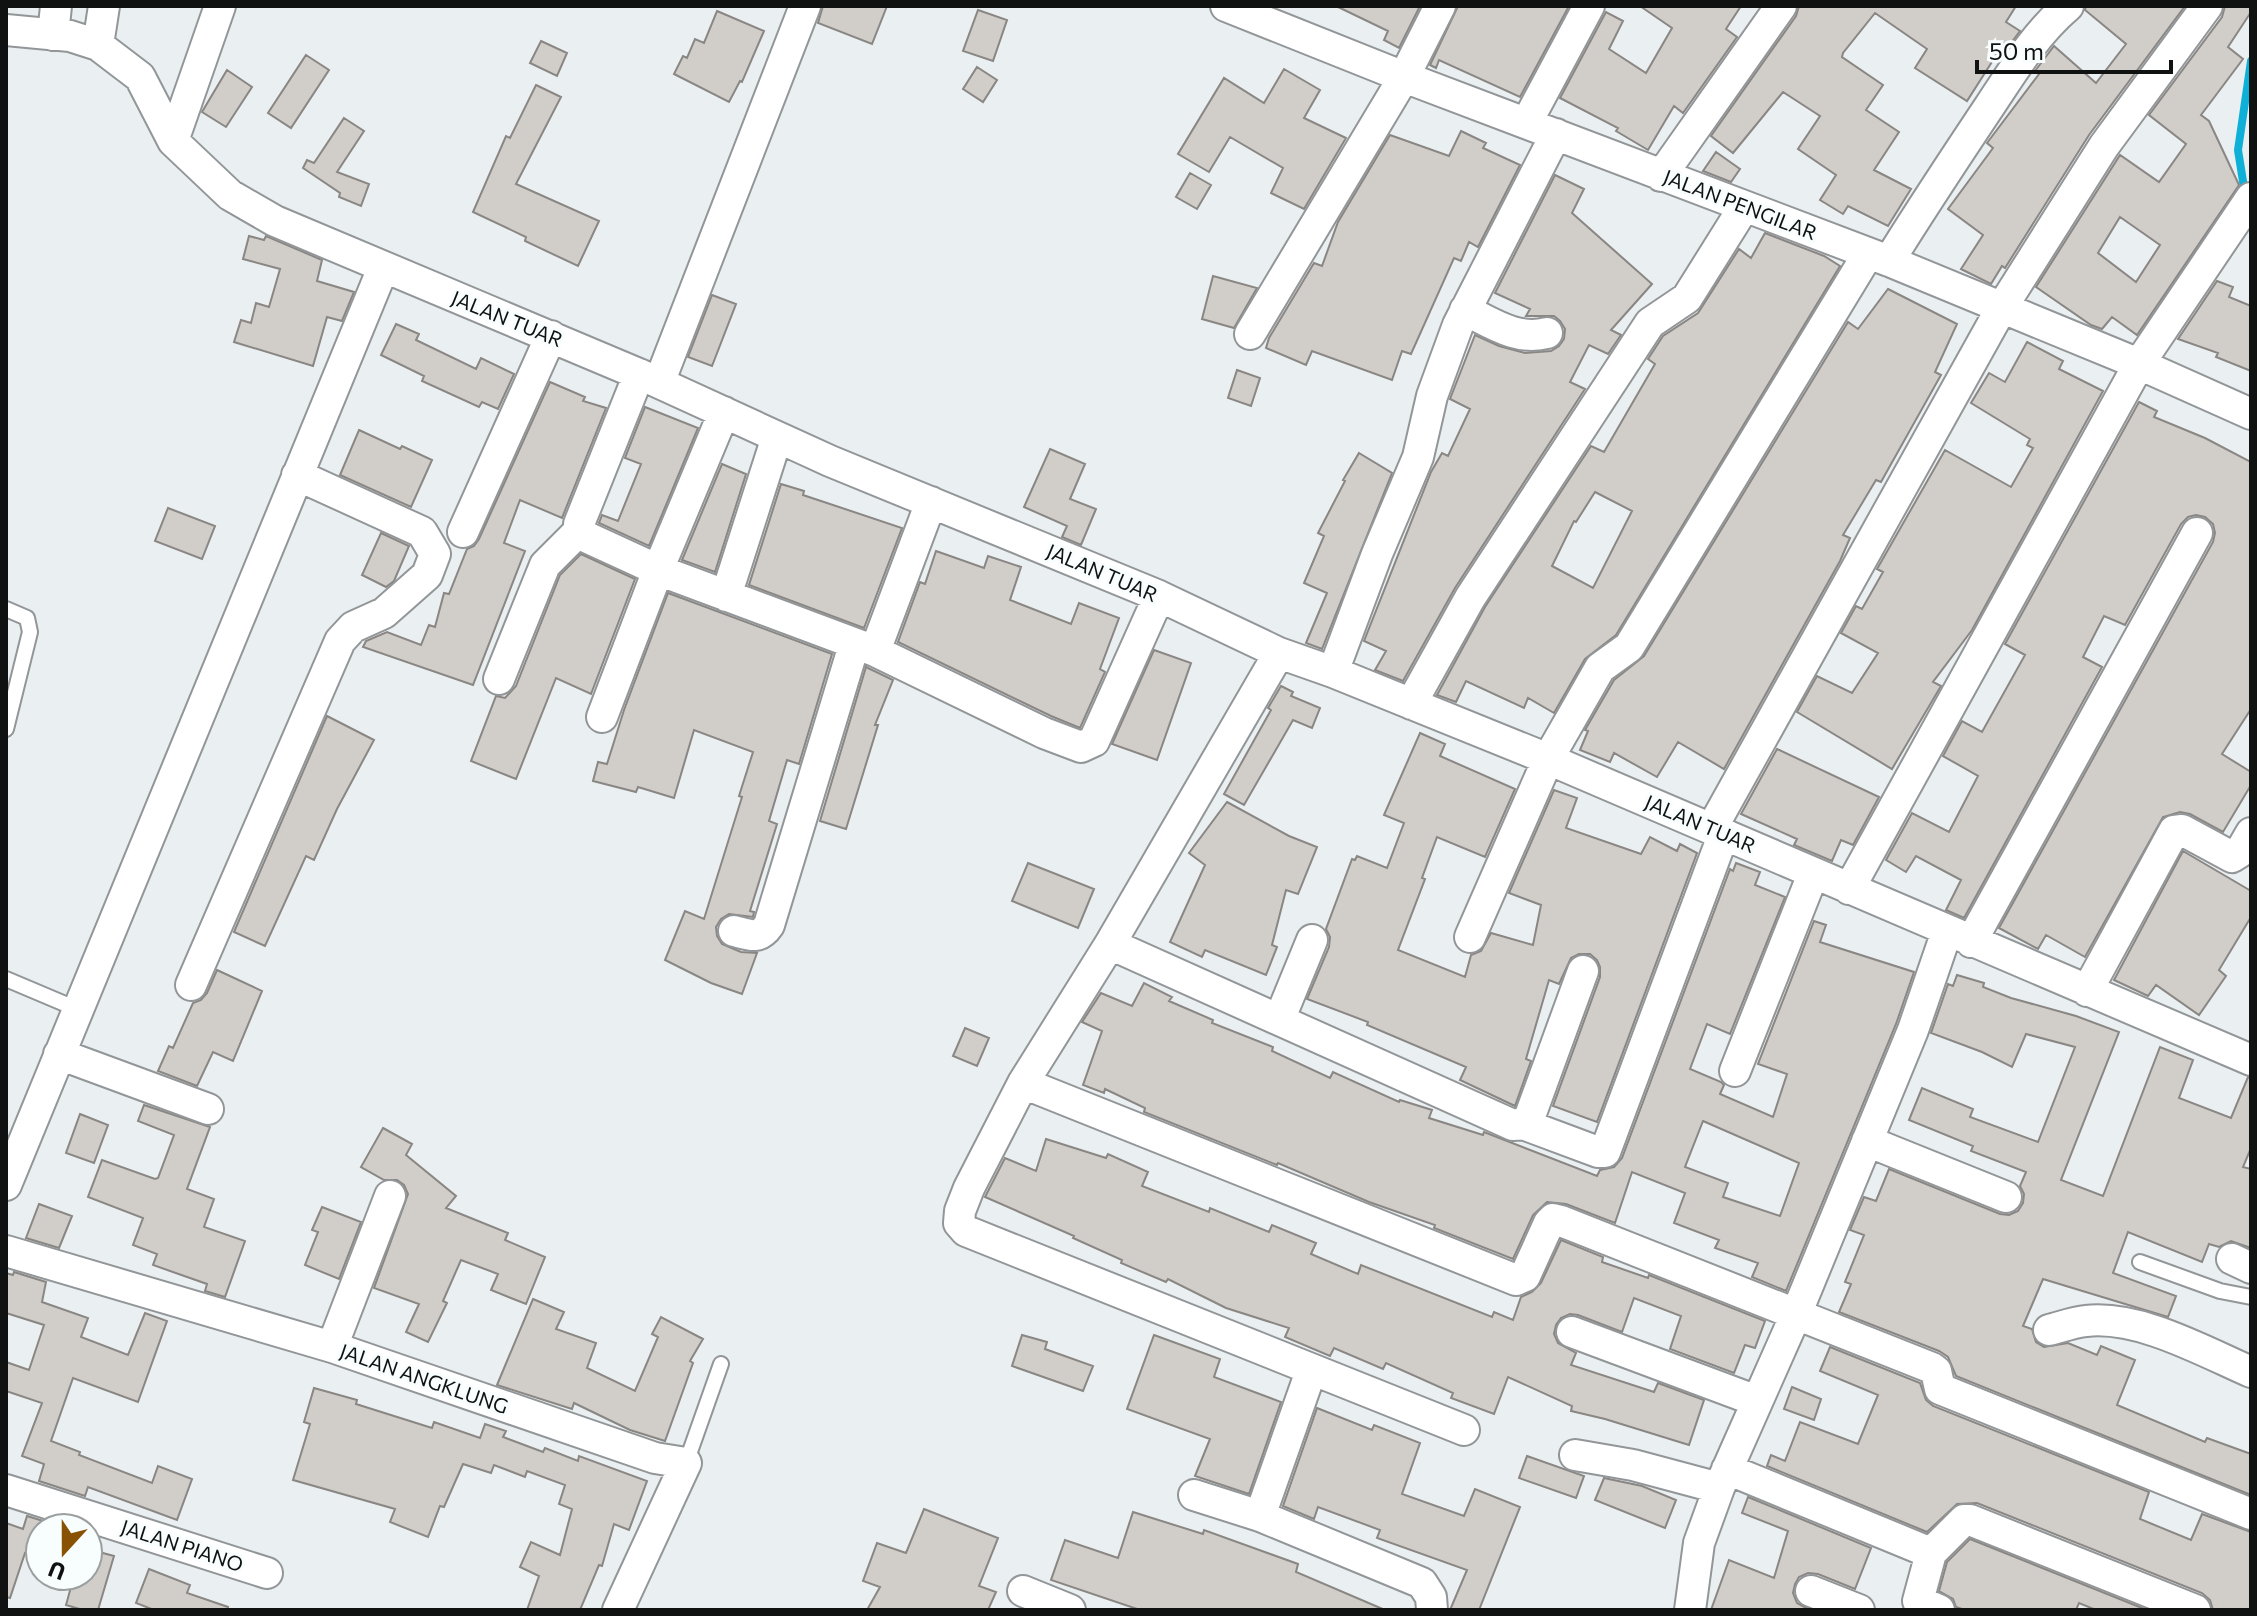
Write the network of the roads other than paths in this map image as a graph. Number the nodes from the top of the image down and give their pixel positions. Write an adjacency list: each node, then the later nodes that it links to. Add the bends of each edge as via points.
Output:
1 (104, 6): 13 (street)
2 (220, 6): 17 (street)
3 (805, 6): 29 (street)
4 (1226, 6): 10 (street, JALAN PENGILAR)
5 (1440, 6): 14 (street)
6 (1589, 6): 15 (street)
7 (1781, 6): 18 (street)
8 (2068, 6): 21 (street, via 2047,23 1920,210)
9 (2207, 6): 23 (street, via 2104,146)
10 (1271, 14): 14 (street, JALAN PENGILAR)
11 (54, 20): 12 (street, JALAN TUAR); 13 (street, JALAN TUAR, via 70,36)
12 (6, 30)
13 (98, 45): 17 (street, JALAN TUAR, via 140,77)
14 (1404, 77): 15 (street, JALAN PENGILAR); 26 (street)
15 (1527, 122): 16 (street, JALAN PENGILAR)
16 (1556, 134): 18 (street, JALAN PENGILAR); 24 (street)
17 (173, 141): 22 (street, JALAN TUAR, via 230,195 275,221)
18 (1661, 176): 20 (street, JALAN PENGILAR)
19 (2247, 204): 28 (street)
20 (1744, 207): 21 (street, JALAN PENGILAR); 46 (street, via 1687,298 1650,323 1470,598)
21 (1878, 258): 23 (street, JALAN PENGILAR); 49 (street, via 1629,647 1600,668)
22 (383, 268): 27 (street, JALAN TUAR); 33 (street)
23 (2001, 309): 28 (street, JALAN PENGILAR); 50 (street)
24 (1465, 310): 25 (street, via 1514,333); 44 (street, via 1432,396 1418,457)
25 (1547, 333)
26 (1250, 334)
27 (551, 336): 29 (street, JALAN TUAR); 36 (street)
28 (2139, 364): 31 (street, JALAN PENGILAR); 53 (street)
29 (649, 378): 30 (street, JALAN TUAR); 35 (street)
30 (724, 412): 32 (street, JALAN TUAR); 38 (street)
31 (2251, 414)
32 (777, 437): 34 (street, JALAN TUAR); 39 (street)
33 (297, 475): 61 (street, via 422,532 435,554 427,575 384,613 353,627 340,641); 63 (street)
34 (931, 502): 40 (street, JALAN TUAR); 42 (street)
35 (579, 531): 38 (street); 45 (street, via 545,565)
36 (463, 532)
37 (2197, 533): 55 (street)
38 (658, 570): 39 (street); 47 (street)
39 (726, 596): 42 (street)
40 (1159, 596): 42 (street, via 1094,741 1081,747); 43 (street, JALAN TUAR)
41 (6, 609): 48 (lane, via 27,618 30,632)
42 (865, 648): 54 (street, via 769,925 758,936)
43 (1279, 653): 44 (street, JALAN TUAR); 58 (street)
44 (1333, 672): 46 (street, JALAN TUAR)
45 (499, 679)
46 (1411, 704): 49 (street, JALAN TUAR)
47 (602, 717)
48 (6, 729)
49 (1548, 759): 50 (street, JALAN TUAR); 56 (street)
50 (1718, 831): 52 (street, JALAN TUAR); 70 (street, via 1605,1152)
51 (2251, 833): 62 (street, via 2232,857 2182,830 2174,831)
52 (1813, 874): 53 (street, JALAN TUAR); 67 (street)
53 (1849, 889): 55 (street, JALAN TUAR)
54 (734, 931)
55 (1959, 936): 62 (street, JALAN TUAR); 71 (street)
56 (1470, 937)
57 (1312, 940): 64 (street)
58 (1110, 944): 64 (street); 68 (street)
59 (1583, 971): 70 (street)
60 (6, 979): 63 (lane)
61 (191, 985)
62 (2087, 991): 66 (street, JALAN TUAR)
63 (77, 1009): 65 (street)
64 (1280, 1018): 70 (street, via 1513,1125)
65 (59, 1054): 69 (street); 72 (street)
66 (2249, 1055)
67 (1735, 1071)
68 (1023, 1083): 78 (street, via 1516,1280 1525,1276 1553,1219); 83 (street, via 960,1211 959,1223 966,1231)
69 (208, 1109)
70 (1523, 1124)
71 (1867, 1141): 74 (street); 78 (street)
72 (6, 1185)
73 (390, 1196): 81 (street)
74 (2006, 1197)
75 (6, 1251): 81 (street, JALAN ANGKLUNG)
76 (2140, 1262): 77 (lane)
77 (2251, 1297)
78 (1797, 1312): 85 (street); 92 (street, via 1932,1368 1940,1389)
79 (2049, 1330): 84 (street, via 2084,1321 2130,1324)
80 (1572, 1332): 85 (street)
81 (332, 1347): 88 (street, JALAN ANGKLUNG, via 655,1458)
82 (721, 1364): 88 (lane)
83 (1311, 1371): 86 (street); 93 (street)
84 (2251, 1372)
85 (1757, 1401): 89 (street)
86 (1464, 1430)
87 (1575, 1455): 89 (street)
88 (686, 1463): 98 (street)
89 (1723, 1479): 94 (street); 101 (street, via 1699,1543)
90 (6, 1490): 95 (street, JALAN PIANO)
91 (1194, 1495): 93 (street)
92 (2251, 1514)
93 (1260, 1516): 100 (street, via 1422,1583)
94 (1931, 1553): 103 (street, via 1918,1601); 104 (street, via 1959,1524 1970,1520)
95 (267, 1573)
96 (1023, 1591): 99 (street)
97 (1811, 1591): 102 (street)
98 (618, 1610)
99 (1070, 1610)
100 (1432, 1610)
101 (1690, 1610)
102 (1859, 1610)
103 (1939, 1610)
104 (2195, 1610)

